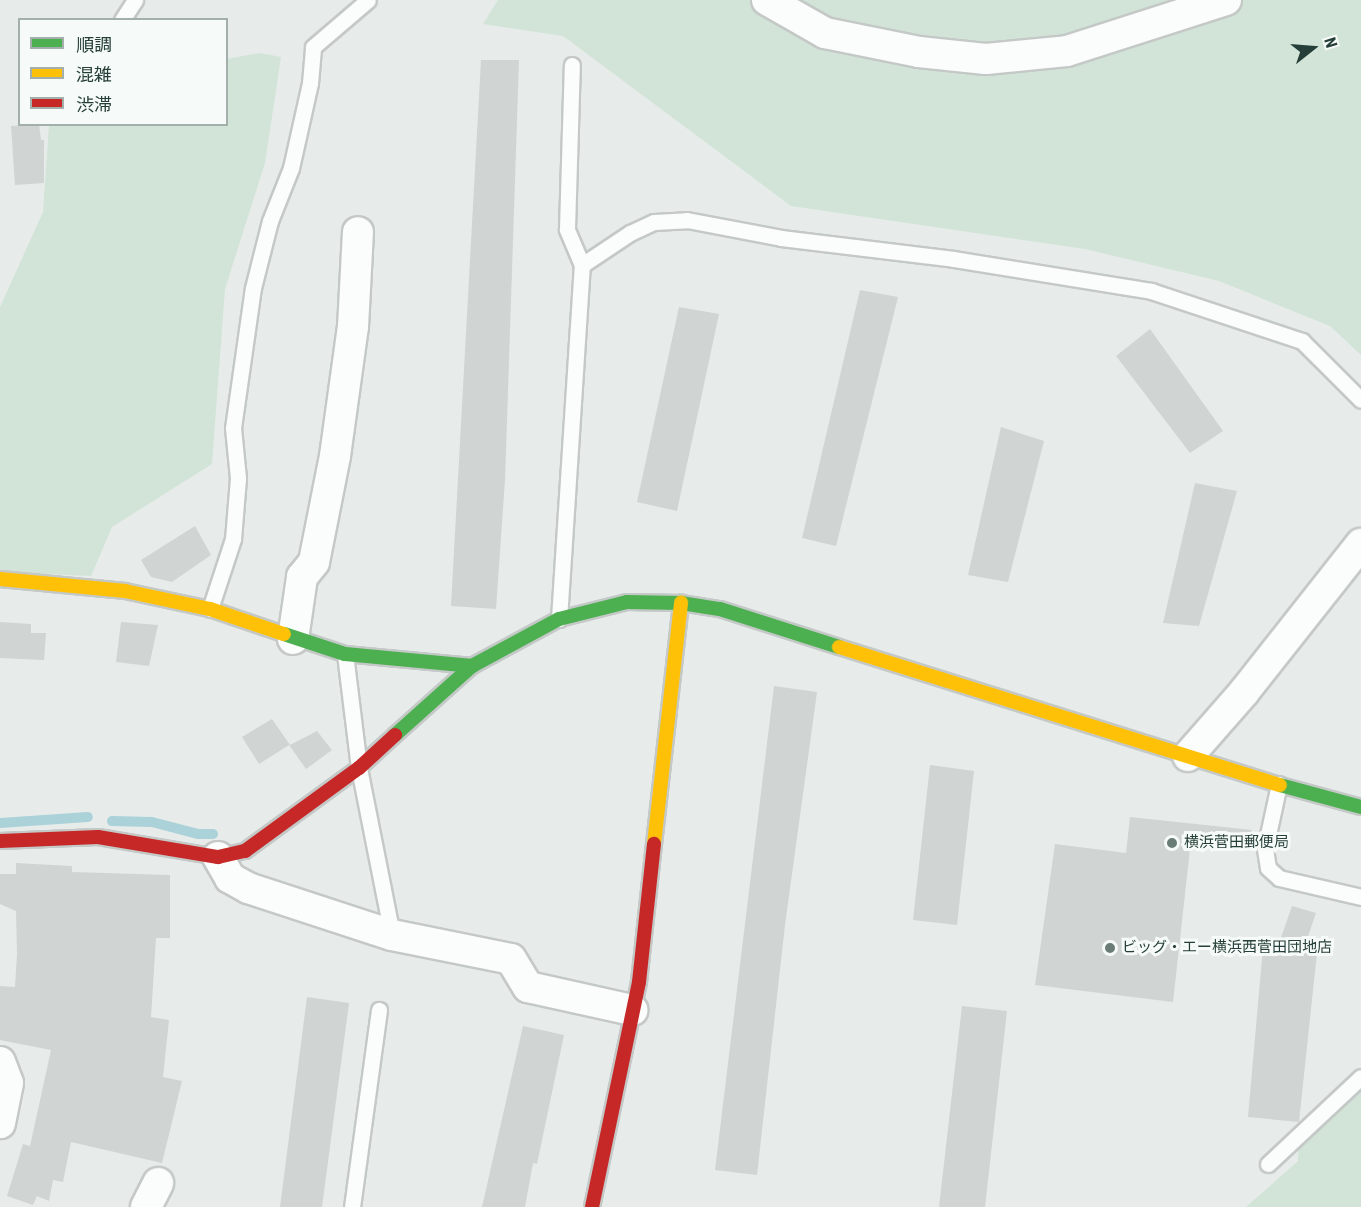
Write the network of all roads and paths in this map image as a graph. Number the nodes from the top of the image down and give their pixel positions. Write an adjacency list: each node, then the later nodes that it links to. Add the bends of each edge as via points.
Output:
1 (135, 0): 5 (lane)
2 (368, 0): 13 (lane, via 313,47 310,82 291,168 270,221 253,288 233,428 238,478 232,539)
3 (767, 0): 4 (street, via 825,33 918,52 986,59 1067,51)
4 (1226, 0)
5 (123, 18)
6 (572, 65): 8 (lane, via 567,229)
7 (358, 232): 15 (street, via 353,327 335,456 314,562 302,577)
8 (582, 265): 9 (lane, via 654,222 687,220 781,238 954,259 1151,291 1302,341); 14 (lane)
9 (1361, 400)
10 (1361, 544): 18 (street)
11 (0, 579): 13 (street, via 125,591)
12 (681, 603): 14 (street, via 627,602); 18 (street, via 720,609); 27 (street, via 639,982)
13 (210, 609): 15 (street)
14 (560, 619): 17 (street)
15 (293, 639): 16 (street)
16 (345, 654): 17 (street); 19 (lane)
17 (472, 666): 19 (street)
18 (1188, 756): 20 (street)
19 (359, 768): 23 (street, via 245,851); 25 (lane)
20 (1279, 784): 21 (street); 24 (lane, via 1265,849 1268,868 1279,878)
21 (1361, 807)
22 (0, 841): 23 (street, via 98,837)
23 (218, 857): 25 (street, via 230,878 248,888)
24 (1361, 897)
25 (392, 935): 27 (street, via 511,959 528,987)
26 (379, 1010): 32 (lane)
27 (632, 1010): 33 (street)
28 (0, 1062): 30 (street, via 8,1083)
29 (1361, 1077): 31 (lane)
30 (0, 1123)
31 (1268, 1164)
32 (352, 1207)
33 (592, 1207)

